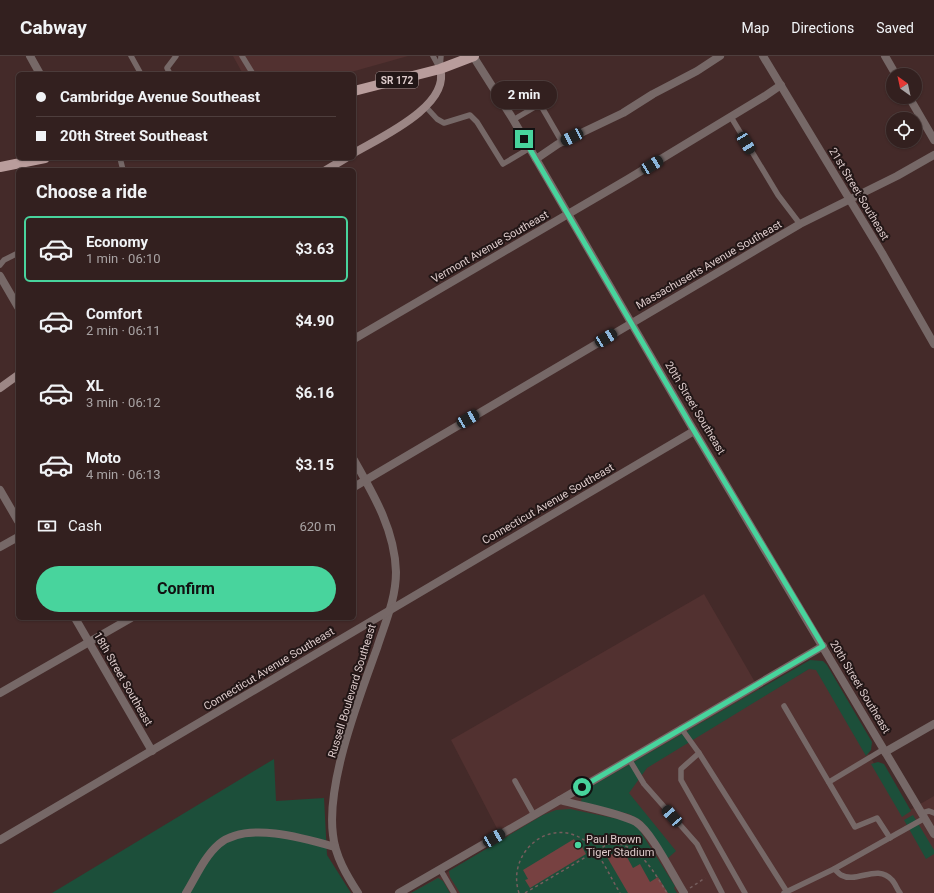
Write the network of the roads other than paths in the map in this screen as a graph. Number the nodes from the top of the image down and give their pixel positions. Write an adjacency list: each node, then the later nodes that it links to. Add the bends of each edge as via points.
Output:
1 (30, 56): 13 (street)
2 (131, 56): 14 (lane)
3 (176, 56): 15 (lane, via 167,68)
4 (242, 56): 16 (lane)
5 (433, 56): 12 (lane)
6 (441, 56): 12 (lane)
7 (473, 56): 12 (main road, SR 172); 22 (street, 20th Street Southeast)
8 (720, 56): 24 (street, via 623,113)
9 (763, 56): 17 (street, 21st Street Southeast)
10 (885, 56): 11 (street)
11 (892, 68)
12 (440, 69): 18 (main road, SR 172); 20 (street, via 440,86)
13 (39, 72)
14 (140, 72)
15 (169, 72)
16 (252, 72)
17 (781, 85): 21 (street, Vermont Avenue Southeast); 33 (street, 21st Street Southeast)
18 (356, 90)
19 (913, 104): 23 (street)
20 (426, 107): 25 (lane, via 444,124 470,115 503,164); 26 (street)
21 (731, 117): 34 (street, Vermont Avenue Southeast); 35 (lane, via 778,195)
22 (513, 120): 24 (lane, via 540,104); 25 (street, 20th Street Southeast)
23 (934, 140)
24 (562, 142): 28 (street)
25 (530, 148): 28 (street, 20th Street Southeast)
26 (356, 152)
27 (934, 155): 33 (street, Massachusetts Avenue Southeast)
28 (536, 159): 34 (street, 20th Street Southeast)
29 (35, 160): 31 (main road)
30 (343, 160): 32 (street)
31 (0, 167)
32 (329, 168)
33 (849, 199): 35 (street, Massachusetts Avenue Southeast); 42 (street, 21st Street Southeast)
34 (568, 214): 40 (street, 20th Street Southeast); 41 (street, Vermont Avenue Southeast)
35 (800, 224): 40 (street, Massachusetts Avenue Southeast)
36 (16, 254): 37 (lane)
37 (0, 265)
38 (0, 276): 39 (street)
39 (16, 304)
40 (631, 323): 45 (street, 20th Street Southeast); 47 (street, Massachusetts Avenue Southeast)
41 (356, 338)
42 (934, 344)
43 (16, 376): 44 (street)
44 (0, 388)
45 (694, 431): 53 (street, Connecticut Avenue Southeast); 57 (street, 20th Street Southeast)
46 (356, 464): 47 (street, Russell Boulevard Southeast)
47 (365, 480): 48 (street, Massachusetts Avenue Southeast); 53 (street, Russell Boulevard Southeast, via 379,506 391,539 396,573)
48 (356, 486)
49 (0, 490): 50 (street)
50 (16, 518)
51 (16, 538): 52 (street)
52 (0, 547)
53 (390, 610): 63 (street, Connecticut Avenue Southeast); 75 (street, Russell Boulevard Southeast, via 360,697 341,764 332,823)
54 (76, 620): 56 (street, 18th Street Southeast)
55 (128, 620): 56 (street)
56 (90, 642): 58 (street); 63 (street, 18th Street Southeast)
57 (823, 646): 61 (street); 62 (street, 20th Street Southeast)
58 (0, 693)
59 (784, 706): 67 (lane)
60 (934, 724): 62 (street)
61 (681, 728): 64 (lane); 65 (street)
62 (885, 751): 67 (lane); 71 (street, 20th Street Southeast)
63 (152, 752): 74 (street, Connecticut Avenue Southeast, via 61,802)
64 (699, 753): 78 (lane); 85 (lane, via 681,769 681,780)
65 (629, 759): 68 (street); 84 (lane, via 644,784 697,844)
66 (515, 781): 70 (lane)
67 (829, 782): 73 (lane, via 855,827 878,818)
68 (560, 800): 70 (street); 83 (street, via 637,823 647,833)
69 (934, 813): 71 (lane, via 929,811)
70 (534, 815): 77 (street)
71 (924, 816): 72 (street, 20th Street Southeast); 73 (lane)
72 (934, 834)
73 (890, 838): 76 (lane)
74 (0, 840)
75 (335, 847): 79 (street, via 272,834 237,835 212,851); 80 (street, Russell Boulevard Southeast)
76 (834, 868): 78 (lane); 86 (lane, via 842,876 881,873 891,879)
77 (440, 869): 81 (street); 82 (lane)
78 (786, 892)
79 (186, 893)
80 (358, 893)
81 (399, 893)
82 (454, 893)
83 (683, 893)
84 (722, 893)
85 (745, 893)
86 (900, 893)

